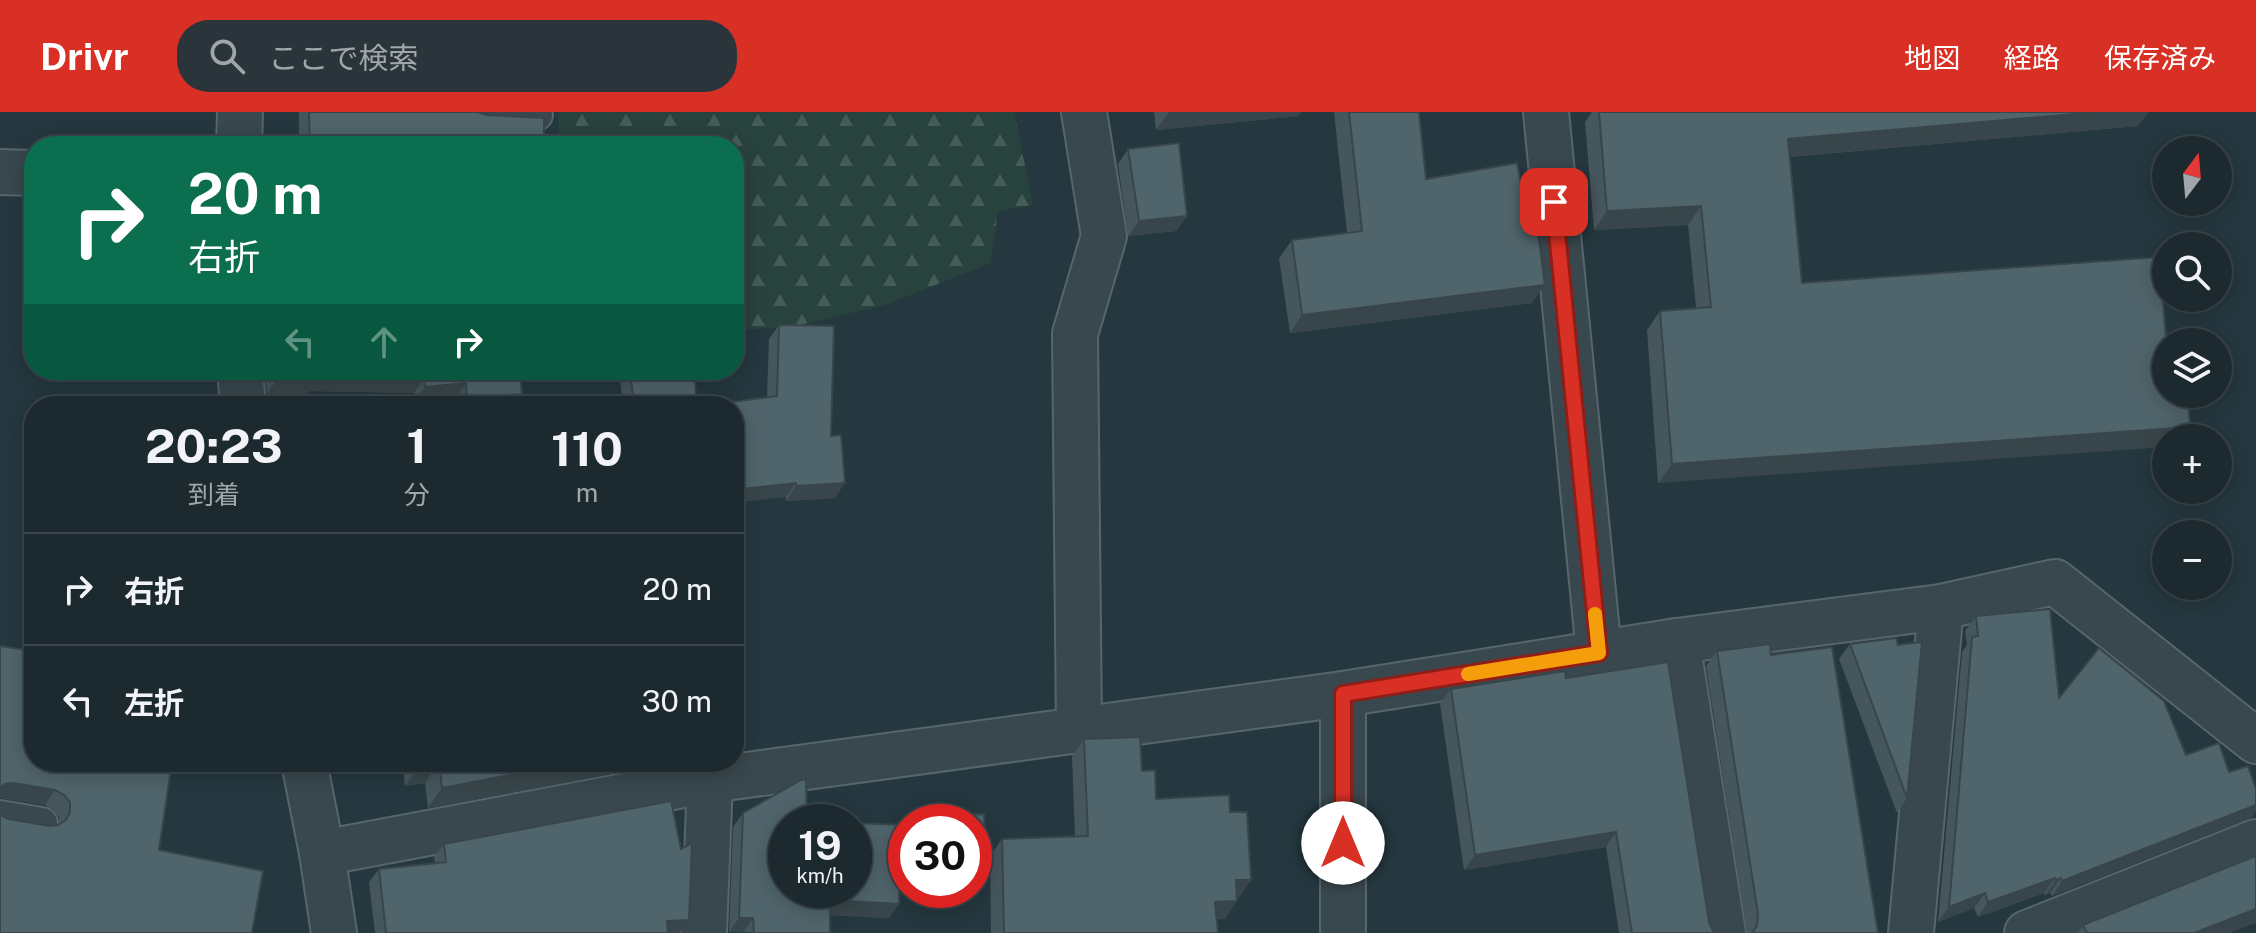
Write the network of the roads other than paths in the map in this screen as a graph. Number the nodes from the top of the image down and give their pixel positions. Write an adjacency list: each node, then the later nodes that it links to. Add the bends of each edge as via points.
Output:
1 (240, 112): 6 (street)
2 (478, 112): 5 (lane)
3 (1084, 112): 13 (street, via 1104,236 1075,334)
4 (1546, 112): 11 (street)
5 (537, 115)
6 (239, 136)
7 (0, 172): 8 (street)
8 (24, 173)
9 (1941, 607): 10 (street); 14 (street, via 2055,582); 25 (street)
10 (1677, 641): 11 (street); 24 (street)
11 (1599, 653): 12 (street)
12 (1343, 694): 13 (street); 23 (street)
13 (1079, 729): 16 (street)
14 (2256, 741)
15 (306, 772): 20 (street)
16 (710, 780): 20 (street); 22 (street)
17 (0, 816): 18 (lane)
18 (42, 823)
19 (2256, 842): 26 (street)
20 (322, 853): 21 (street)
21 (334, 933)
22 (704, 933)
23 (1343, 933)
24 (1723, 933)
25 (1911, 933)
26 (2027, 933)

